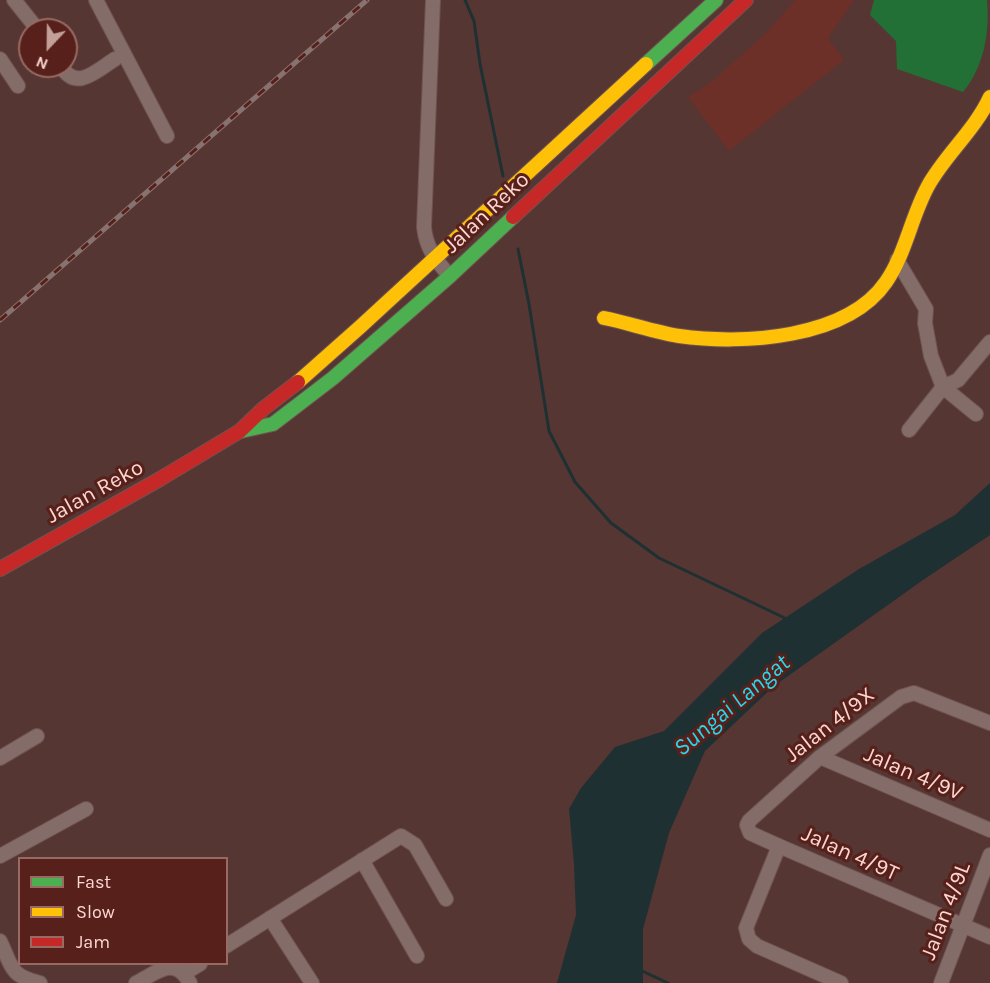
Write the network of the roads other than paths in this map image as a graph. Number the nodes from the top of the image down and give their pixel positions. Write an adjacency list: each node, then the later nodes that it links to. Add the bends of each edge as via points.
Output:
1 (14, 0): 6 (street)
2 (96, 0): 12 (street)
3 (433, 0): 13 (street, via 424,227 428,248)
4 (716, 0): 13 (main road, Jalan Reko)
5 (746, 0): 15 (main road, Jalan Reko)
6 (28, 18)
7 (0, 58): 10 (street)
8 (115, 59): 9 (street, via 82,79)
9 (71, 78)
10 (18, 86)
11 (990, 97): 14 (main road, via 923,194)
12 (167, 136)
13 (435, 259): 15 (street); 21 (main road, Jalan Reko)
14 (897, 260): 16 (main road, via 886,283 857,309 819,327 795,332 718,340); 18 (street, via 926,309 931,356)
15 (450, 276): 21 (main road, Jalan Reko, via 333,378 273,424)
16 (604, 318)
17 (990, 342): 18 (street, via 958,380)
18 (943, 387): 19 (street); 20 (street)
19 (976, 414)
20 (909, 430)
21 (240, 431): 22 (main road, Jalan Reko)
22 (0, 569)
23 (990, 723): 25 (street, Jalan 4/9X, via 914,693 901,697)
24 (37, 736): 26 (street)
25 (820, 757): 28 (street, Jalan 4/9V); 29 (street, Jalan 4/9X, via 747,825 750,833)
26 (0, 758)
27 (86, 809): 31 (street)
28 (990, 830)
29 (779, 846): 35 (street, Jalan 4/9T); 46 (street, Jalan 4/9T, via 746,928 749,939)
30 (990, 855): 35 (street, Jalan 4/9L)
31 (0, 856)
32 (362, 860): 33 (street, via 401,836 415,845); 34 (street); 40 (street)
33 (446, 899)
34 (270, 918): 38 (street); 45 (street)
35 (963, 925): 36 (street, Jalan 4/9T); 47 (street, Jalan 4/9L)
36 (990, 937)
37 (0, 941): 39 (street)
38 (228, 945)
39 (14, 954): 43 (street, via 15,973)
40 (417, 956)
41 (198, 965): 42 (street)
42 (188, 978): 44 (street, via 168,967)
43 (40, 983)
44 (136, 983)
45 (312, 983)
46 (841, 983)
47 (940, 983)

